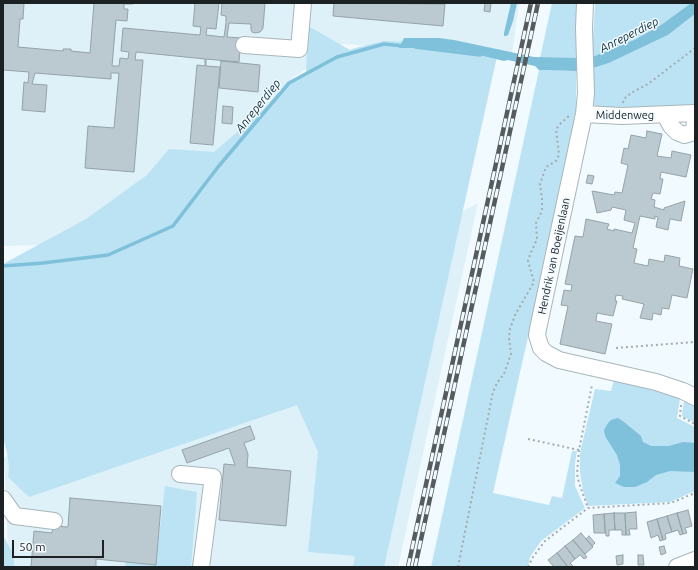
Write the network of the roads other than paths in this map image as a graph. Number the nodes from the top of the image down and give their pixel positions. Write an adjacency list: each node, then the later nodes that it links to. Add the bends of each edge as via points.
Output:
1 (303, 3): 3 (street, via 299,49)
2 (585, 3): 4 (street, Hendrik van Boeijenlaan)
3 (244, 45)
4 (584, 114): 5 (street, Middenweg); 6 (street, Hendrik van Boeijenlaan, via 538,329 541,348 559,360 656,382)
5 (695, 114)
6 (689, 394)
7 (180, 474): 11 (street, via 213,477)
8 (3, 499): 9 (street, via 16,516)
9 (54, 521)
10 (695, 560): 12 (street)
11 (201, 567)
12 (677, 567)

